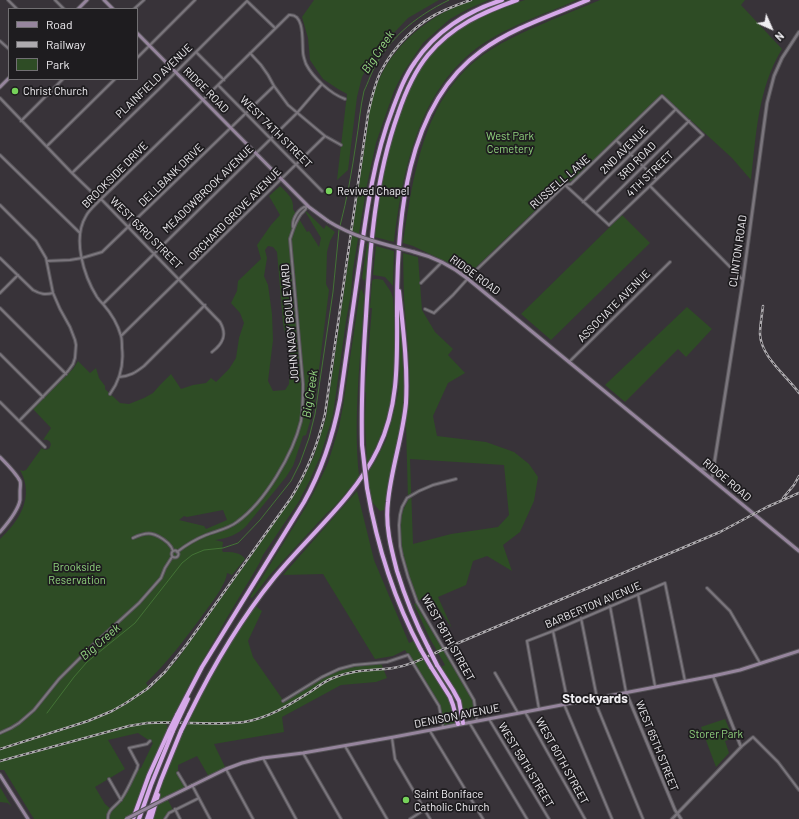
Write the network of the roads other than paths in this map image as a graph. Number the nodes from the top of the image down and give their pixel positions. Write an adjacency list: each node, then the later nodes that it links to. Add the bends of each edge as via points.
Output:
1 (8, 0): 11 (street)
2 (55, 0): 12 (street)
3 (87, 0): 13 (main road)
4 (104, 0): 14 (main road)
5 (144, 0): 15 (street)
6 (195, 0): 20 (street)
7 (247, 0): 16 (street); 22 (street, PLAINFIELD AVENUE)
8 (502, 0): 134 (highway, bridge, via 482,7 444,30 419,56 402,85 385,131 373,175 340,400 328,447 304,502 199,672)
9 (517, 0): 131 (highway, bridge, via 469,20 449,34 422,63 406,90 388,142 381,172 367,292 361,422 367,488 374,528 399,605 421,650 450,697)
10 (588, 0): 67 (highway, via 494,42 465,64 447,84 427,119 415,154 402,212)
11 (16, 8)
12 (63, 8)
13 (79, 8)
14 (112, 8)
15 (135, 8)
16 (275, 28): 23 (street, BROOKSIDE DRIVE); 30 (street, BROOKSIDE DRIVE, via 289,15 296,18 301,27 306,64)
17 (799, 32): 76 (street, CLINTON ROAD, via 782,58 767,103)
18 (138, 34): 20 (main road, RIDGE ROAD)
19 (0, 41): 21 (street)
20 (149, 45): 24 (street); 25 (main road, RIDGE ROAD)
21 (8, 49)
22 (196, 52): 25 (street, PLAINFIELD AVENUE); 29 (street)
23 (250, 53): 29 (street, BROOKSIDE DRIVE); 32 (street)
24 (138, 57)
25 (176, 72): 36 (main road, RIDGE ROAD); 53 (street, PLAINFIELD AVENUE)
26 (8, 79): 33 (main road)
27 (62, 80): 40 (street)
28 (114, 80): 47 (street)
29 (224, 80): 31 (street, BROOKSIDE DRIVE)
30 (322, 84): 35 (street); 39 (street, MEADOWBROOK AVENUE)
31 (218, 85): 36 (street, BROOKSIDE DRIVE); 38 (street, WEST 74TH STREET)
32 (274, 86): 38 (street, DELLBANK DRIVE); 39 (street)
33 (0, 87)
34 (0, 98): 40 (street, WEST 63RD STREET)
35 (345, 99)
36 (203, 100): 42 (main road, RIDGE ROAD); 59 (street, BROOKSIDE DRIVE)
37 (676, 109): 41 (street); 45 (street, RUSSELL LANE, via 662,96); 49 (street, 2ND AVENUE)
38 (246, 112): 42 (street, DELLBANK DRIVE); 44 (street, WEST 74TH STREET)
39 (297, 114): 43 (street); 44 (street, MEADOWBROOK AVENUE)
40 (21, 120): 47 (street, WEST 63RD STREET)
41 (689, 121): 52 (street, 3RD ROAD); 55 (street, 4TH STREET, via 703,135)
42 (230, 127): 48 (main road, RIDGE ROAD); 64 (street, DELLBANK DRIVE)
43 (325, 136): 46 (street); 51 (street, ORCHARD GROVE AVENUE)
44 (271, 138): 48 (street, MEADOWBROOK AVENUE); 51 (street, WEST 74TH STREET)
45 (617, 140): 49 (street); 56 (street, RUSSELL LANE, via 571,184)
46 (341, 145)
47 (47, 146): 53 (street, WEST 63RD STREET)
48 (256, 153): 54 (main road, RIDGE ROAD); 66 (street, MEADOWBROOK AVENUE)
49 (631, 154): 52 (street); 60 (street, 2ND AVENUE)
50 (0, 155): 65 (street)
51 (297, 164): 54 (street, ORCHARD GROVE AVENUE); 58 (street, WEST 74TH STREET)
52 (643, 166): 55 (street); 63 (street, 3RD ROAD)
53 (72, 173): 59 (street, WEST 63RD STREET)
54 (282, 179): 62 (main road, RIDGE ROAD); 74 (street, ORCHARD GROVE AVENUE)
55 (656, 179): 57 (street, 4TH STREET)
56 (566, 185): 60 (street); 75 (street, RUSSELL LANE)
57 (650, 186): 63 (street, 4TH STREET, via 609,225); 76 (street)
58 (322, 191)
59 (100, 200): 64 (street, WEST 63RD STREET); 65 (street, BROOKSIDE DRIVE, via 89,210)
60 (583, 202): 63 (street)
61 (0, 205): 70 (street, via 36,241)
62 (308, 206): 71 (main road, RIDGE ROAD, bridge, via 328,221 359,237); 106 (street, JOHN NAGY BOULEVARD, via 293,228 290,239 303,384 301,420 292,448 262,497 249,512 227,528 204,536)
63 (596, 213)
64 (128, 227): 66 (street, WEST 63RD STREET); 69 (street, DELLBANK DRIVE, via 102,252)
65 (80, 233): 69 (street, BROOKSIDE DRIVE)
66 (154, 253): 74 (street, WEST 63RD STREET); 80 (street, MEADOWBROOK AVENUE)
67 (398, 257): 130 (highway, bridge, via 406,361 406,404 388,498 387,525 392,554 411,612 437,665 456,696); 142 (highway, bridge, via 395,391 389,419 378,448 349,494 246,614 225,647)
68 (0, 258): 73 (street)
69 (82, 258): 70 (street, DELLBANK DRIVE); 80 (street, BROOKSIDE DRIVE, via 90,284)
70 (46, 261): 79 (street)
71 (442, 262): 75 (main road, RIDGE ROAD); 77 (street)
72 (670, 262): 87 (street, ASSOCIATE AVENUE)
73 (18, 275): 78 (street); 79 (street, via 33,290 39,293)
74 (180, 279): 81 (street, WEST 63RD STREET); 84 (street, ORCHARD GROVE AVENUE)
75 (468, 279): 83 (street, RUSSELL LANE, via 434,313); 87 (main road, RIDGE ROAD)
76 (743, 280): 96 (street, CLINTON ROAD)
77 (421, 283)
78 (0, 293)
79 (53, 293): 88 (street, via 76,340 75,358)
80 (103, 304): 84 (street, BROOKSIDE DRIVE)
81 (205, 306): 85 (street, WEST 63RD STREET, via 224,327 223,340); 89 (street, via 144,366 133,374)
82 (0, 308): 88 (street)
83 (425, 309)
84 (121, 336): 89 (street, BROOKSIDE DRIVE, via 123,360)
85 (212, 352)
86 (0, 354): 91 (street)
87 (569, 362): 97 (main road, RIDGE ROAD)
88 (66, 374): 91 (street)
89 (119, 376): 90 (street, BROOKSIDE DRIVE)
90 (110, 394)
91 (43, 397): 93 (street)
92 (0, 402): 93 (street)
93 (19, 421): 94 (street)
94 (45, 446)
95 (0, 457): 101 (main road, via 20,481 20,500)
96 (715, 459): 97 (street, via 710,467); 98 (street, CLINTON ROAD)
97 (700, 469): 98 (main road, RIDGE ROAD)
98 (712, 478): 104 (main road, RIDGE ROAD)
99 (456, 479): 128 (street, WEST 58TH STREET, via 433,485 407,498 400,515 400,546 417,602 474,700)
100 (0, 525): 101 (street)
101 (3, 529): 102 (main road)
102 (0, 532)
103 (132, 538): 105 (street, via 148,533 156,534)
104 (799, 550)
105 (174, 551): 106 (street); 107 (street, JOHN NAGY BOULEVARD, via 171,553)
106 (178, 552): 107 (street, JOHN NAGY BOULEVARD, via 178,557)
107 (172, 557): 135 (street, JOHN NAGY BOULEVARD, via 161,578 139,603 59,679 34,710 20,723)
108 (707, 588): 114 (street, via 730,612)
109 (638, 594): 110 (street, BARBERTON AVENUE); 117 (street, BARBERTON AVENUE, via 665,583); 118 (street)
110 (610, 606): 111 (street, BARBERTON AVENUE); 119 (street, WEST 65TH STREET)
111 (581, 618): 112 (street, BARBERTON AVENUE); 120 (street)
112 (553, 631): 122 (street); 124 (street, BARBERTON AVENUE, via 526,641)
113 (799, 651): 114 (main road, DENISON AVENUE)
114 (760, 663): 116 (main road, DENISON AVENUE)
115 (495, 673): 126 (street)
116 (713, 676): 117 (main road, DENISON AVENUE); 139 (street)
117 (685, 681): 118 (main road, DENISON AVENUE)
118 (655, 686): 119 (main road, DENISON AVENUE)
119 (626, 692): 120 (main road, DENISON AVENUE); 154 (street, WEST 65TH STREET)
120 (595, 698): 122 (main road, DENISON AVENUE); 176 (street)
121 (283, 700): 132 (street, via 338,669 387,662 408,655 439,706)
122 (568, 703): 123 (main road, DENISON AVENUE)
123 (564, 704): 124 (main road, DENISON AVENUE); 175 (street)
124 (539, 709): 125 (main road, DENISON AVENUE)
125 (525, 712): 126 (main road, DENISON AVENUE); 174 (street, WEST 60TH STREET)
126 (518, 713): 127 (main road, DENISON AVENUE)
127 (489, 718): 128 (main road, DENISON AVENUE); 173 (street, WEST 59TH STREET)
128 (478, 721): 129 (main road, DENISON AVENUE)
129 (469, 722): 130 (main road, DENISON AVENUE); 172 (street)
130 (463, 723): 131 (main road, DENISON AVENUE)
131 (458, 724): 132 (main road, DENISON AVENUE)
132 (443, 727): 133 (main road, DENISON AVENUE)
133 (430, 730): 136 (main road, DENISON AVENUE); 171 (street)
134 (171, 731): 158 (highway, via 152,766); 159 (highway)
135 (0, 733)
136 (391, 737): 138 (main road, DENISON AVENUE); 153 (street, via 395,759)
137 (150, 741): 151 (street, via 129,748 138,765)
138 (345, 745): 140 (main road, DENISON AVENUE); 168 (street)
139 (741, 747): 149 (street, via 753,737 778,762); 154 (street)
140 (303, 753): 141 (main road, DENISON AVENUE); 167 (street)
141 (263, 758): 143 (main road, DENISON AVENUE); 166 (street)
142 (169, 759): 160 (highway); 161 (highway)
143 (226, 769): 147 (main road, DENISON AVENUE); 165 (street)
144 (178, 773): 148 (street)
145 (0, 775): 155 (main road)
146 (109, 779): 151 (street)
147 (192, 785): 148 (main road, DENISON AVENUE); 150 (street)
148 (187, 788): 157 (main road, DENISON AVENUE, bridge)
149 (799, 790)
150 (199, 798): 152 (street); 164 (street)
151 (121, 800): 156 (street, via 109,812)
152 (175, 809): 162 (street); 163 (street)
153 (425, 810): 169 (street); 170 (street)
154 (677, 814): 177 (street); 178 (street, WEST 65TH STREET)
155 (28, 819)
156 (108, 819)
157 (126, 819)
158 (132, 819)
159 (139, 819)
160 (147, 819)
161 (151, 819)
162 (165, 819)
163 (180, 819)
164 (210, 819)
165 (253, 819)
166 (296, 819)
167 (341, 819)
168 (387, 819)
169 (410, 819)
170 (430, 819)
171 (483, 819)
172 (527, 819)
173 (549, 819)
174 (585, 819)
175 (612, 819)
176 (643, 819)
177 (672, 819)
178 (681, 819)

